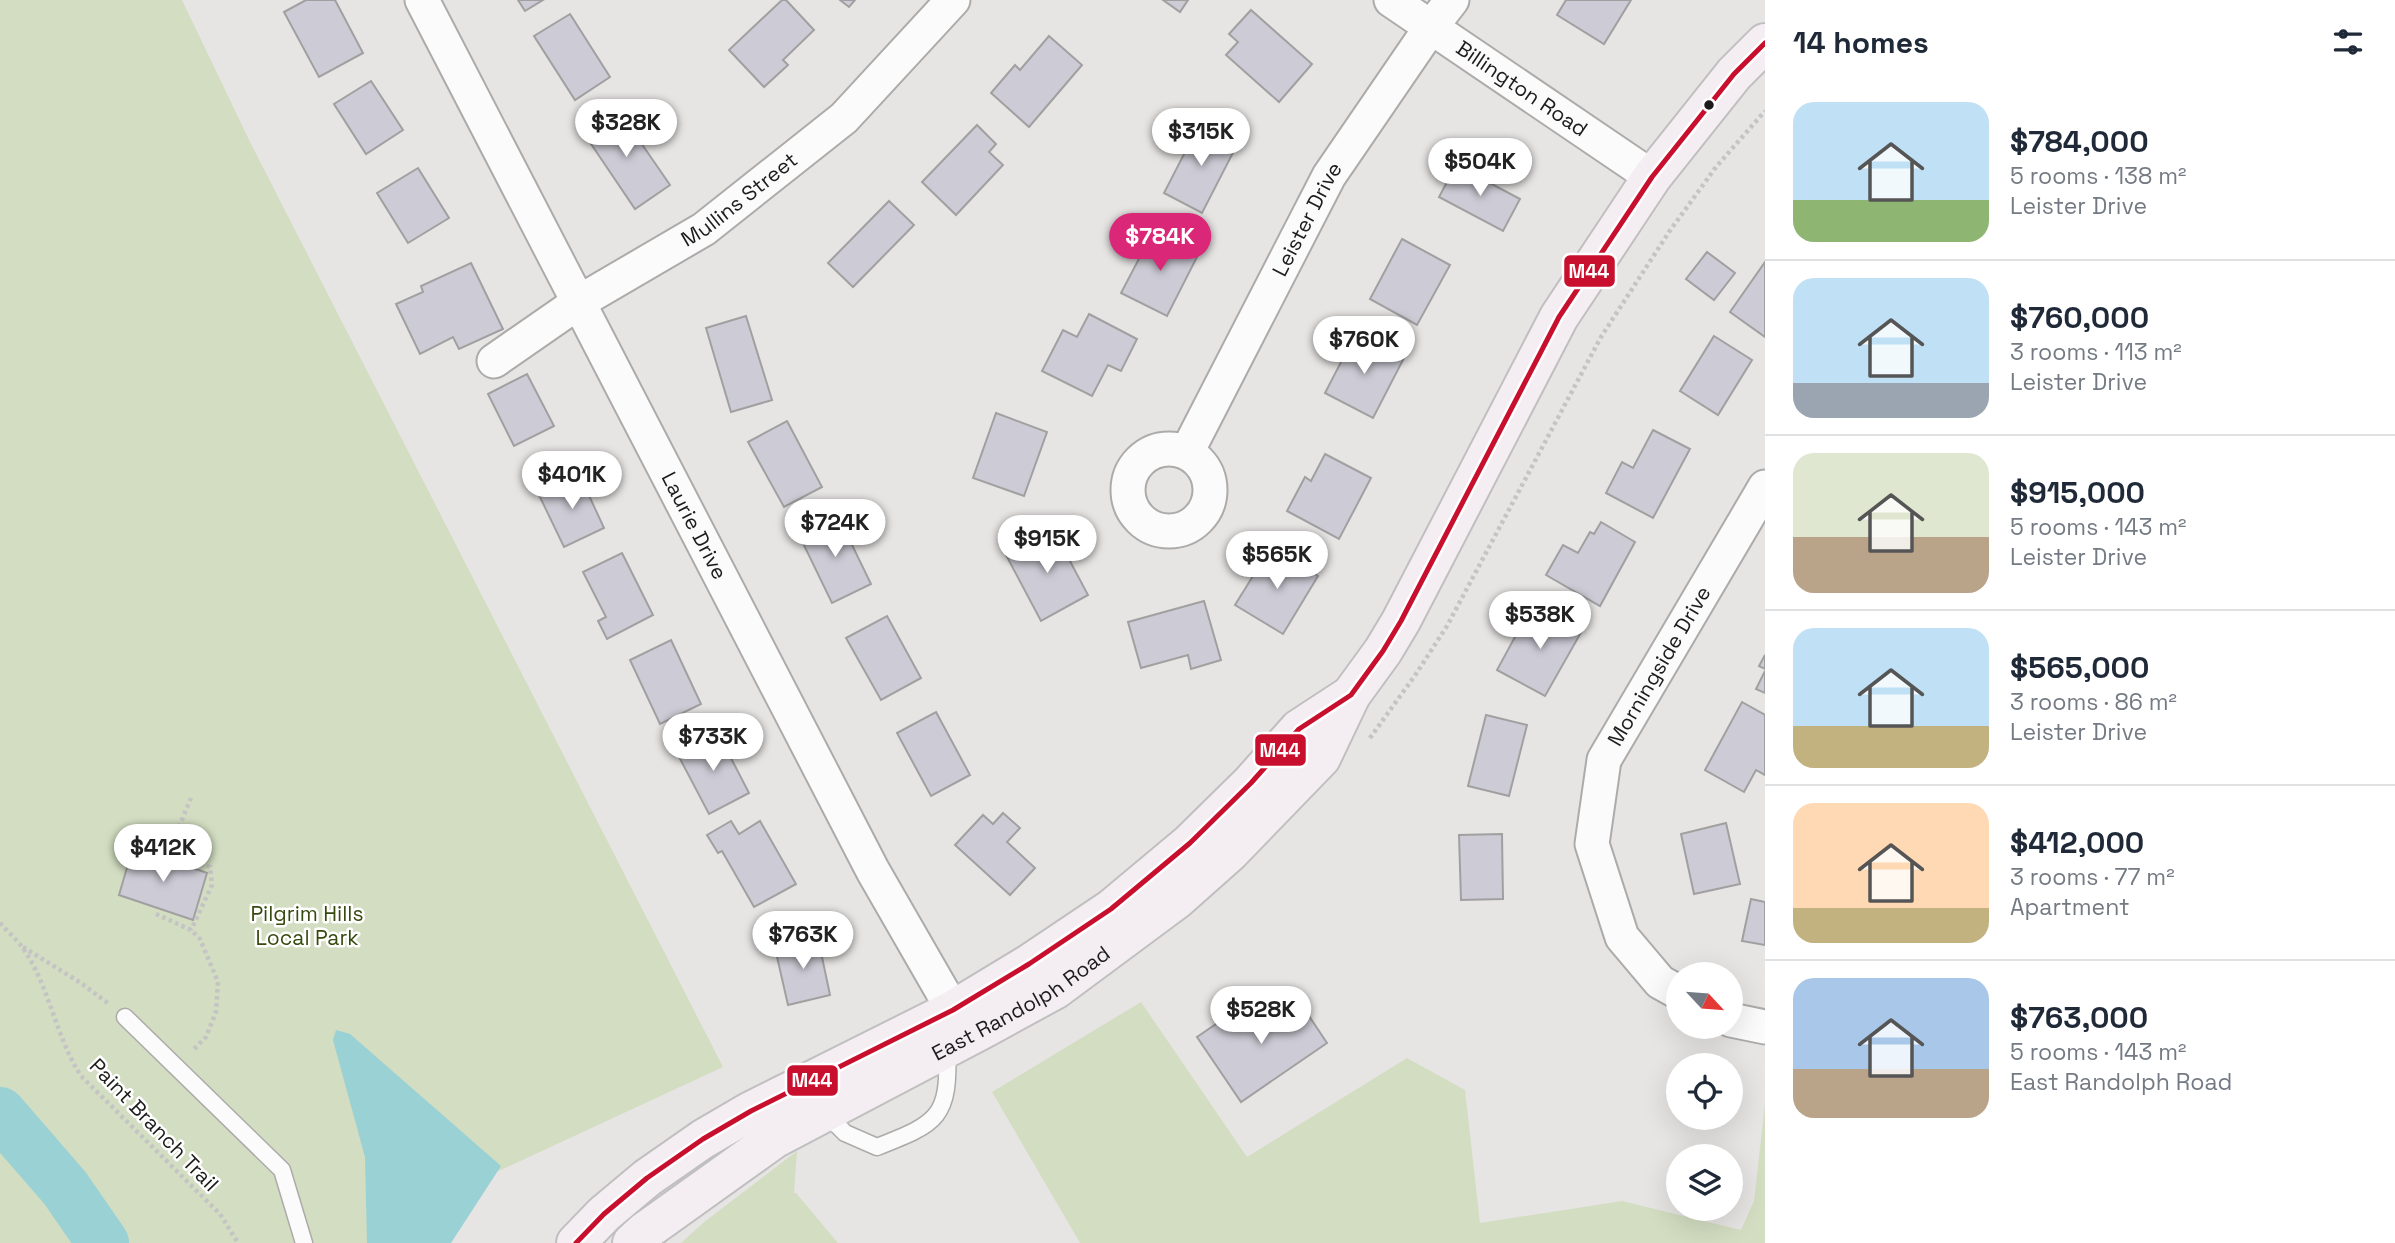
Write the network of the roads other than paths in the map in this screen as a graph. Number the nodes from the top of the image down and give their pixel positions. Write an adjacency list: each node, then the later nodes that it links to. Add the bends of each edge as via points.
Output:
1 (422, 0): 8 (street, Laurie Drive)
2 (953, 0): 8 (street, Mullins Street, via 844,118 704,229)
3 (1391, 0): 5 (street, Billington Road)
4 (1452, 0): 5 (street, Leister Drive)
5 (1431, 27): 7 (street, Billington Road); 10 (street, Leister Drive, via 1329,176)
6 (1765, 43): 7 (main road, East Randolph Road, via 1734,74)
7 (1652, 177): 12 (main road, East Randolph Road, via 1559,317 1401,621)
8 (579, 302): 9 (street, Mullins Street); 14 (street, Laurie Drive, via 873,872)
9 (494, 361)
10 (1187, 452)
11 (1765, 487): 13 (street, Morningside Drive, via 1604,760 1592,844 1622,937)
12 (1351, 695): 14 (main road, East Randolph Road, via 1299,729 1190,843 1111,909); 18 (main road, East Randolph Road, via 1321,758 1176,900 1056,989)
13 (1666, 985)
14 (953, 1010): 21 (main road, East Randolph Road, via 702,1139 647,1178)
15 (125, 1017): 20 (lane, via 282,1170)
16 (1743, 1022): 17 (street)
17 (1765, 1027)
18 (947, 1048): 19 (main road, East Randolph Road); 19 (lane, via 944,1099 937,1116 917,1131 877,1147 845,1133)
19 (825, 1112): 22 (main road, East Randolph Road, via 774,1139)
20 (304, 1243)
21 (576, 1243)
22 (632, 1243)

